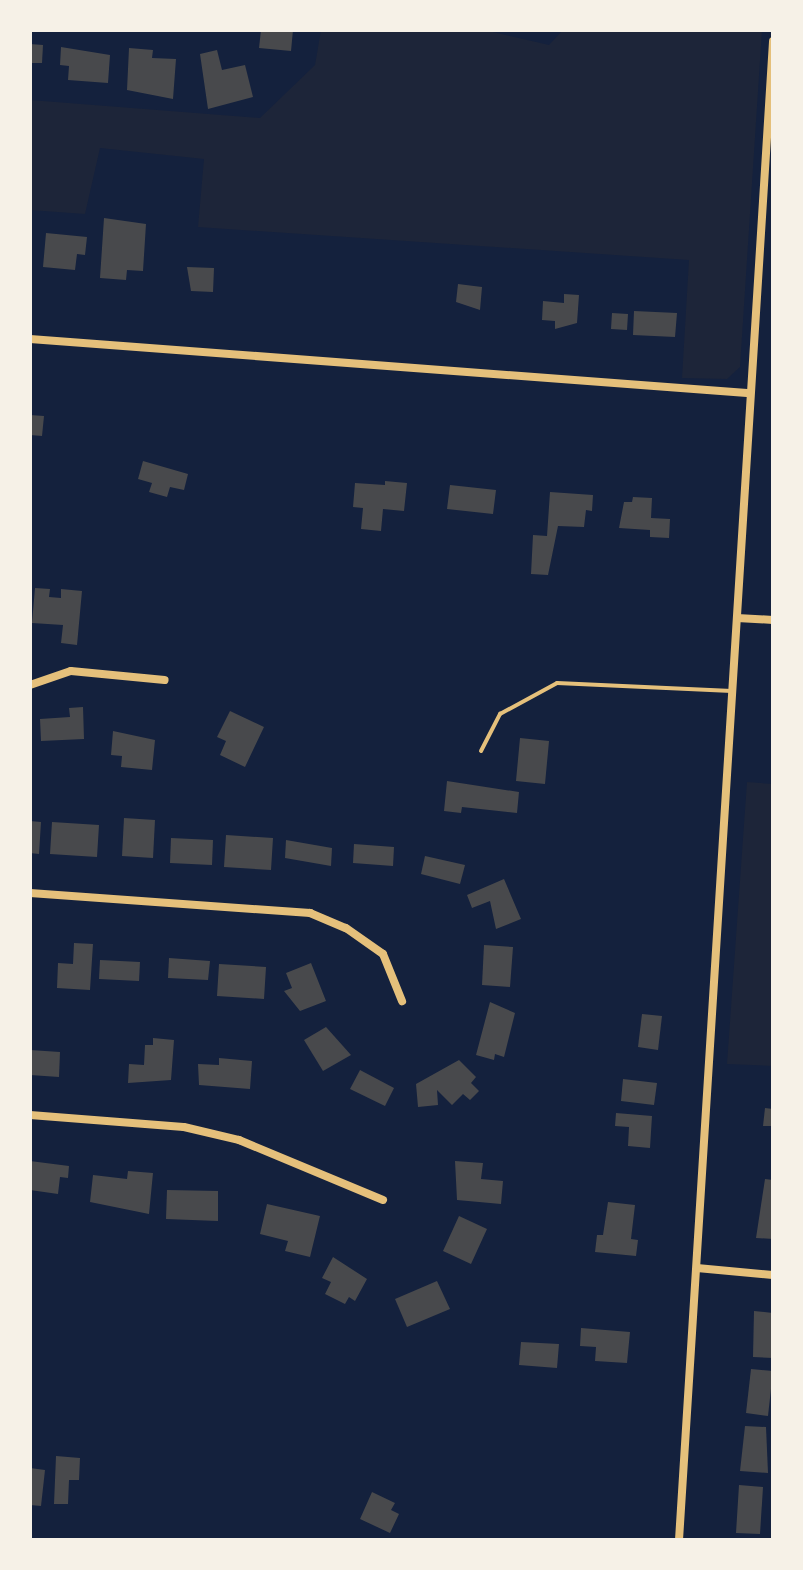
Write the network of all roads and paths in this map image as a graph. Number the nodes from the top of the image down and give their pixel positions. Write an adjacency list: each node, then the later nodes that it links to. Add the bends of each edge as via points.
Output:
1 (773, 41): 3 (street)
2 (30, 339): 3 (street)
3 (747, 393): 4 (street)
4 (737, 618): 5 (street); 8 (street)
5 (773, 620)
6 (165, 680): 7 (street, via 71,671)
7 (30, 685)
8 (732, 691): 9 (lane, via 557,683 500,714); 14 (street)
9 (481, 751)
10 (30, 893): 11 (street, via 310,913 346,928 383,954)
11 (402, 1001)
12 (30, 1115): 13 (street, via 184,1127 239,1140)
13 (383, 1200)
14 (697, 1268): 15 (street); 16 (street)
15 (773, 1275)
16 (679, 1540)

